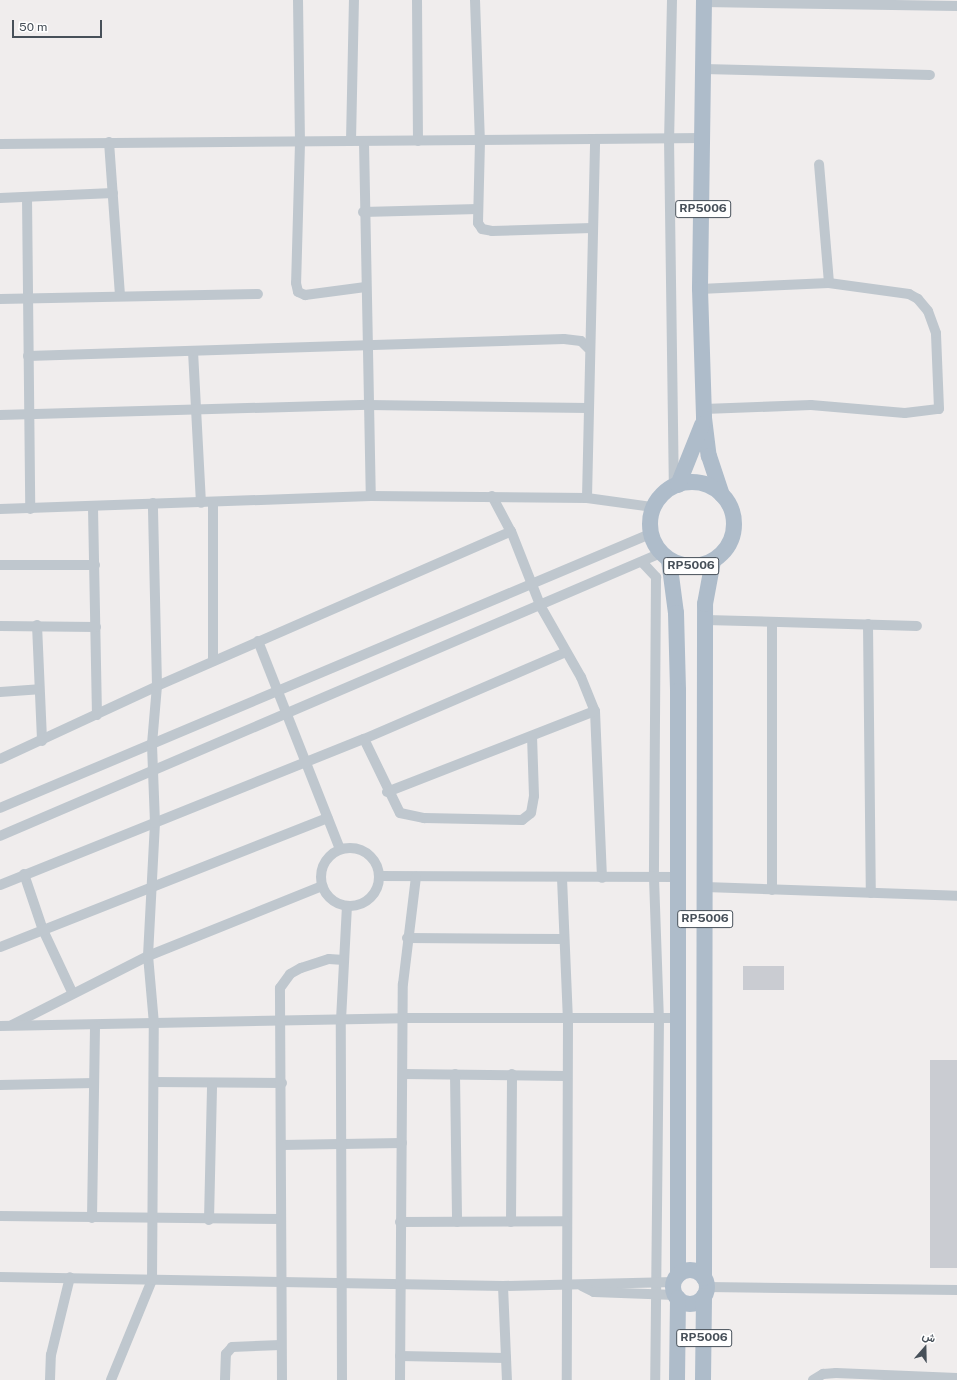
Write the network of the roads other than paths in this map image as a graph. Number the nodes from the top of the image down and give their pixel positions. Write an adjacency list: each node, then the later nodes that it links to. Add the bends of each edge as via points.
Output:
1 (298, 0): 18 (street)
2 (354, 0): 13 (street)
3 (417, 0): 17 (street)
4 (475, 0): 14 (street)
5 (672, 0): 10 (street)
6 (704, 1): 7 (street); 8 (main road, RP5006)
7 (957, 6)
8 (704, 69): 9 (street); 11 (main road, RP5006)
9 (930, 75)
10 (669, 138): 11 (street); 12 (street); 44 (street)
11 (704, 138): 29 (main road, RP5006)
12 (595, 139): 14 (street); 26 (street)
13 (351, 141): 16 (street); 18 (street)
14 (480, 141): 17 (street); 24 (street)
15 (109, 142): 18 (street); 19 (street); 21 (street)
16 (364, 142): 17 (street); 25 (street)
17 (418, 142)
18 (300, 143): 28 (street, via 298,292 305,295)
19 (0, 144)
20 (819, 164): 27 (street)
21 (113, 193): 22 (street); 31 (street)
22 (27, 197): 23 (street); 32 (street)
23 (0, 198)
24 (478, 209): 25 (street); 26 (street, via 478,223 482,229 492,231)
25 (363, 212): 28 (street)
26 (592, 228): 35 (street)
27 (829, 283): 29 (street); 42 (street, via 909,294 918,299 928,311 936,333 939,409 905,413 811,405)
28 (365, 287): 34 (street)
29 (700, 289): 42 (main road, RP5006)
30 (258, 294): 31 (street)
31 (120, 296): 32 (street)
32 (27, 298): 33 (street); 37 (street)
33 (0, 299)
34 (366, 346): 35 (street, via 564,339 581,342); 36 (street); 38 (street)
35 (588, 348): 39 (street)
36 (194, 351): 37 (street); 40 (street)
37 (28, 356): 41 (street)
38 (369, 405): 39 (street); 40 (street); 46 (street)
39 (588, 408): 48 (street)
40 (196, 411): 41 (street); 51 (street)
41 (29, 414): 43 (street); 55 (street)
42 (704, 414): 44 (main road, RP5006); 45 (main road, RP5006, via 709,456)
43 (0, 415)
44 (676, 485): 45 (main road, RP5006, via 704,484); 52 (main road, RP5006)
45 (722, 495): 59 (main road, RP5006, via 732,512 733,532 725,550)
46 (371, 496): 47 (street); 49 (street)
47 (492, 496): 48 (street); 56 (street)
48 (588, 498): 52 (street)
49 (213, 502): 51 (street); 74 (street)
50 (153, 503): 51 (street); 53 (street); 75 (street)
51 (201, 503)
52 (653, 507): 57 (main road)
53 (93, 508): 55 (street); 62 (street)
54 (0, 509): 55 (street)
55 (30, 509)
56 (510, 531): 63 (street); 72 (street)
57 (650, 534): 58 (main road, RP5006); 63 (street)
58 (665, 557): 59 (main road, RP5006, via 688,566); 60 (street); 98 (main road, RP5006, via 676,613)
59 (713, 561): 65 (main road, RP5006)
60 (642, 562): 64 (street); 101 (street, via 654,571 656,577)
61 (0, 565): 62 (street)
62 (95, 565): 71 (street)
63 (532, 584): 64 (street); 77 (street)
64 (540, 607): 73 (street); 80 (street)
65 (706, 620): 66 (street); 104 (main road, RP5006)
66 (772, 623): 67 (street); 106 (street)
67 (868, 624): 70 (street); 107 (street)
68 (38, 625): 69 (street); 71 (street); 76 (street)
69 (0, 626)
70 (917, 626)
71 (96, 627): 81 (street)
72 (258, 641): 74 (street); 77 (street)
73 (564, 653): 79 (street, via 581,677); 83 (street)
74 (213, 661): 75 (street)
75 (157, 686): 81 (street); 85 (street)
76 (39, 689): 78 (street); 84 (street)
77 (277, 691): 80 (street); 85 (street)
78 (0, 692)
79 (595, 711): 82 (street); 100 (street)
80 (286, 712): 87 (street); 88 (street)
81 (97, 715): 84 (street)
82 (532, 736): 89 (street); 89 (street, via 534,796 531,813 522,820 406,816 396,810)
83 (364, 739): 87 (street); 89 (street)
84 (42, 741): 86 (street)
85 (152, 744): 88 (street); 90 (street)
86 (0, 759)
87 (305, 763): 91 (street); 92 (street)
88 (152, 768): 92 (street); 93 (street)
89 (387, 792)
90 (0, 808)
91 (328, 818): 94 (street); 105 (street)
92 (155, 823): 95 (street); 105 (street)
93 (0, 836)
94 (340, 849): 96 (street, via 353,847 366,852 375,861); 103 (street, via 329,856 322,867)
95 (24, 874): 102 (street); 110 (street)
96 (379, 876): 97 (street); 109 (street, via 371,897 360,904)
97 (416, 877): 99 (street); 111 (street)
98 (678, 877): 101 (street); 119 (main road, RP5006)
99 (562, 878): 100 (street); 112 (street)
100 (602, 878): 101 (street)
101 (654, 878): 118 (street)
102 (0, 884)
103 (322, 886): 109 (street, via 334,902); 114 (street)
104 (705, 887): 106 (street); 158 (main road, RP5006)
105 (150, 888): 110 (street); 114 (street)
106 (772, 890): 107 (street)
107 (871, 893): 108 (street)
108 (957, 896)
109 (347, 906): 115 (street)
110 (43, 930): 113 (street); 116 (street)
111 (407, 938): 112 (street); 117 (street)
112 (563, 938): 121 (street)
113 (0, 947)
114 (148, 956): 116 (street); 123 (street)
115 (344, 960): 120 (street); 122 (street, via 315,962 290,974 280,988)
116 (72, 992): 125 (street)
117 (403, 1018): 120 (street); 121 (street); 127 (street)
118 (658, 1018): 119 (street); 121 (street); 151 (street)
119 (676, 1018): 159 (main road, RP5006)
120 (342, 1020): 122 (street); 136 (street)
121 (568, 1020): 130 (street)
122 (280, 1022): 123 (street); 134 (street)
123 (154, 1024): 126 (street); 131 (street)
124 (0, 1026): 125 (street)
125 (11, 1026): 126 (street)
126 (95, 1026): 132 (street)
127 (403, 1074): 128 (street); 137 (street)
128 (455, 1074): 129 (street); 146 (street)
129 (512, 1074): 130 (street); 147 (street)
130 (567, 1076): 144 (street)
131 (154, 1082): 133 (street); 141 (street)
132 (94, 1083): 135 (street); 140 (street)
133 (212, 1083): 134 (street); 142 (street)
134 (282, 1083): 138 (street)
135 (0, 1085)
136 (343, 1143): 137 (street); 138 (street); 153 (street)
137 (402, 1143): 145 (street)
138 (282, 1145): 143 (street)
139 (0, 1216): 140 (street)
140 (92, 1218): 141 (street)
141 (151, 1219): 142 (street); 150 (street)
142 (209, 1220): 143 (street)
143 (281, 1220): 152 (street)
144 (564, 1221): 147 (street); 157 (street)
145 (400, 1222): 146 (street); 154 (street)
146 (458, 1222): 147 (street)
147 (510, 1222)
148 (0, 1277): 149 (street)
149 (70, 1277): 150 (street); 166 (street, via 51,1355)
150 (152, 1280): 152 (street); 167 (street)
151 (654, 1282): 156 (street, via 592,1283); 159 (street); 161 (street)
152 (279, 1283): 153 (street); 162 (street)
153 (340, 1284): 154 (street); 170 (street)
154 (402, 1285): 155 (street); 163 (street)
155 (503, 1286): 157 (street); 164 (street)
156 (582, 1286): 157 (street); 161 (street, via 594,1292)
157 (566, 1287): 173 (street)
158 (705, 1287): 159 (main road, via 692,1304); 159 (main road, via 692,1270); 160 (street); 176 (main road, RP5006)
159 (676, 1288): 161 (street); 175 (main road, RP5006)
160 (957, 1290)
161 (654, 1295): 174 (street)
162 (281, 1345): 168 (street, via 232,1347 226,1354); 169 (street)
163 (400, 1356): 164 (street); 171 (street)
164 (506, 1358): 172 (street)
165 (957, 1378): 177 (street, via 836,1373 823,1374)
166 (50, 1380)
167 (111, 1380)
168 (225, 1380)
169 (282, 1380)
170 (342, 1380)
171 (400, 1380)
172 (507, 1380)
173 (566, 1380)
174 (655, 1380)
175 (678, 1380)
176 (703, 1380)
177 (813, 1380)

